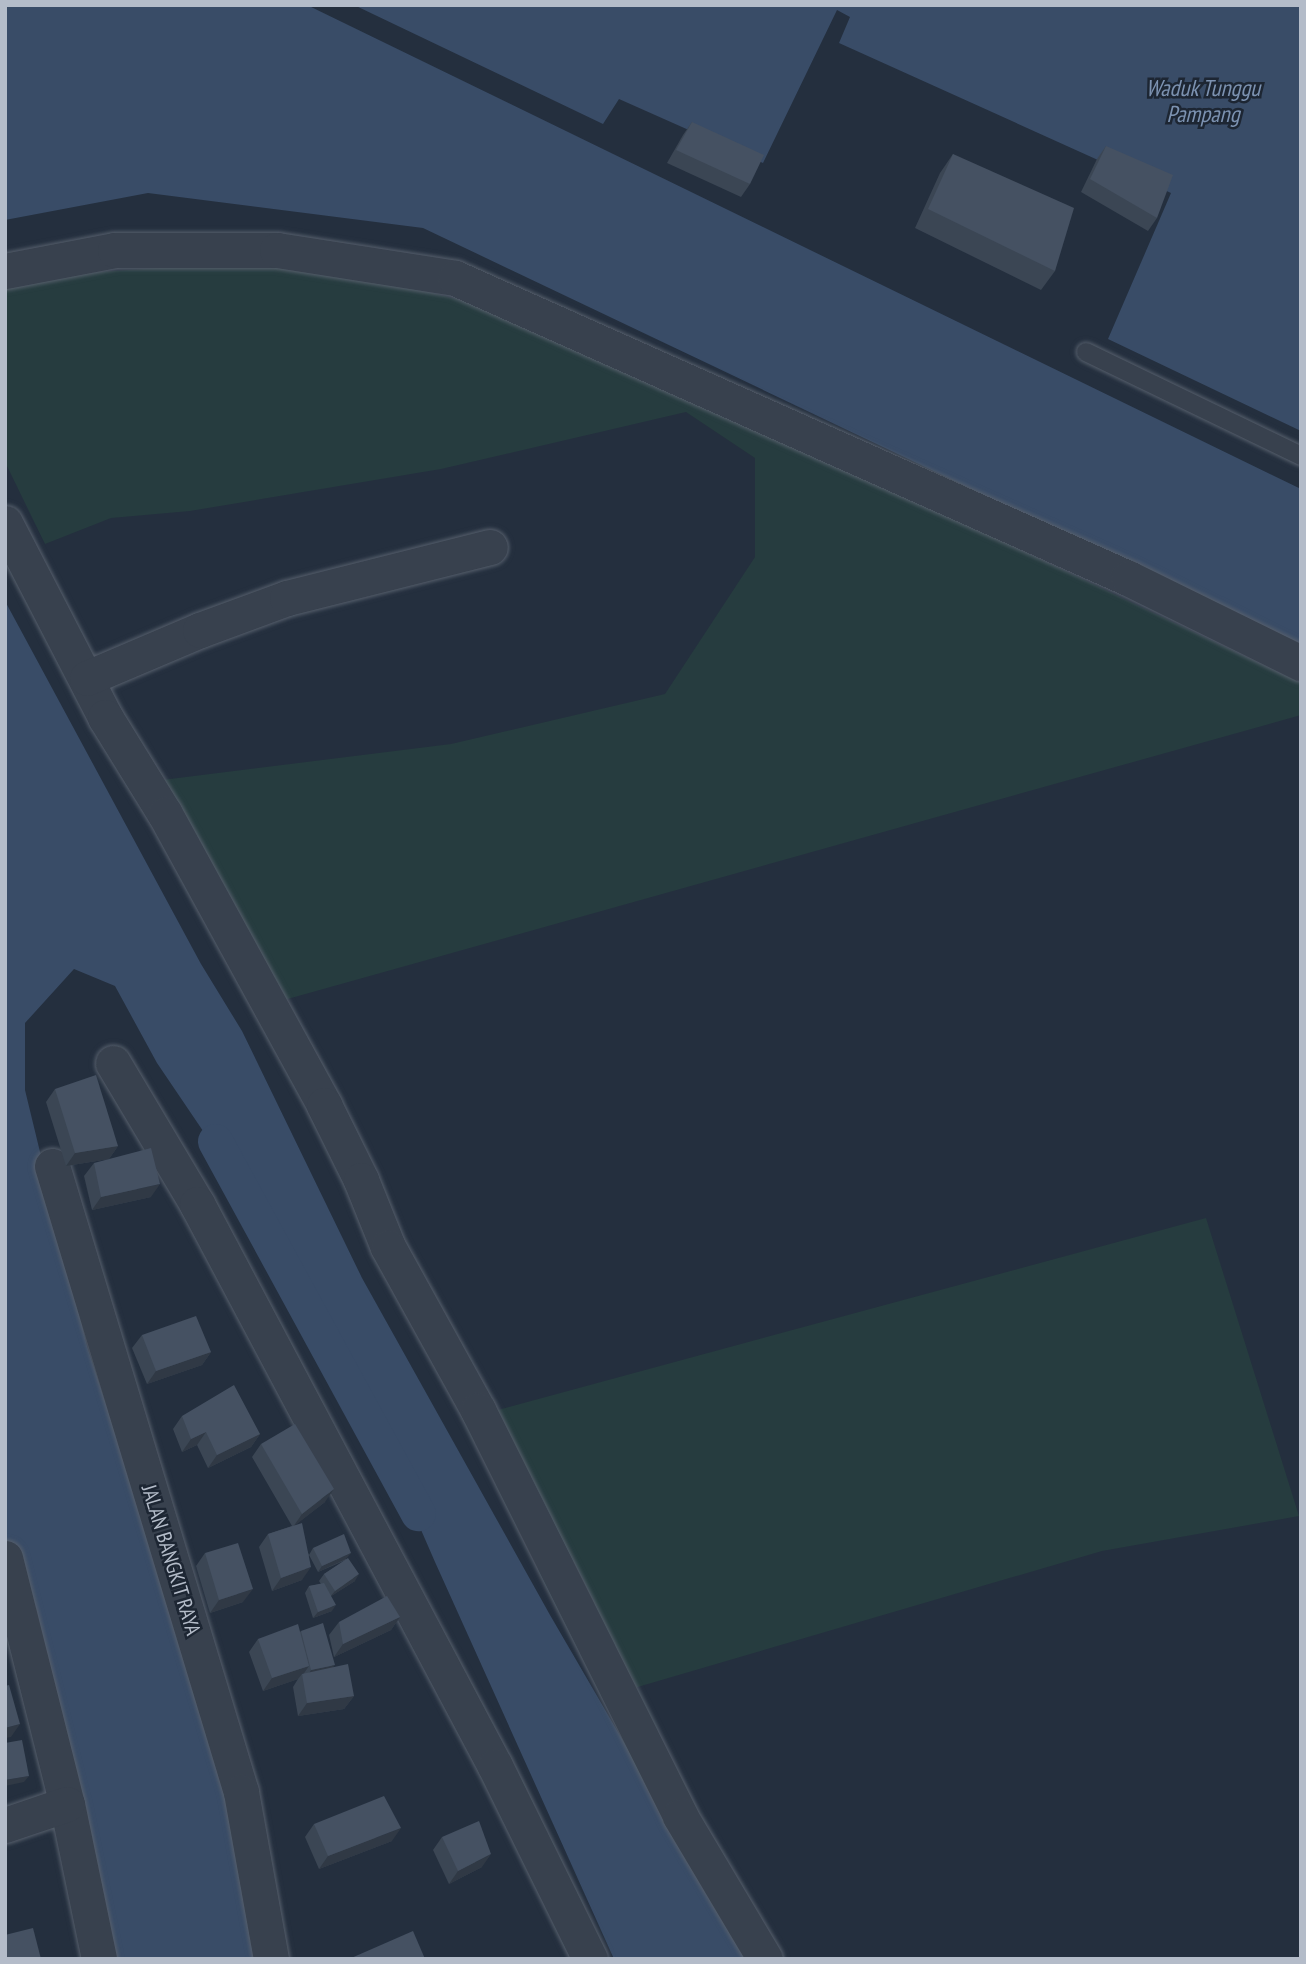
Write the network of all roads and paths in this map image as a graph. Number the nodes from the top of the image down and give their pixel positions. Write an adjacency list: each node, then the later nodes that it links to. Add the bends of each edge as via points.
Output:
1 (5, 271): 6 (street, via 115,250 277,250 455,278 1128,578)
2 (1086, 352): 3 (lane)
3 (1301, 456)
4 (5, 523): 7 (street)
5 (491, 547): 7 (street, via 286,598)
6 (1301, 663)
7 (87, 678): 17 (street, via 324,1105 387,1247 478,1410 680,1816)
8 (113, 1063): 16 (street, via 198,1204 495,1766)
9 (52, 1166): 15 (street, JALAN BANGKIT RAYA, via 241,1792)
10 (5, 1558): 11 (street)
11 (19, 1663): 12 (street)
12 (67, 1804): 13 (street); 14 (street)
13 (5, 1825)
14 (99, 1959)
15 (271, 1959)
16 (590, 1959)
17 (765, 1959)

